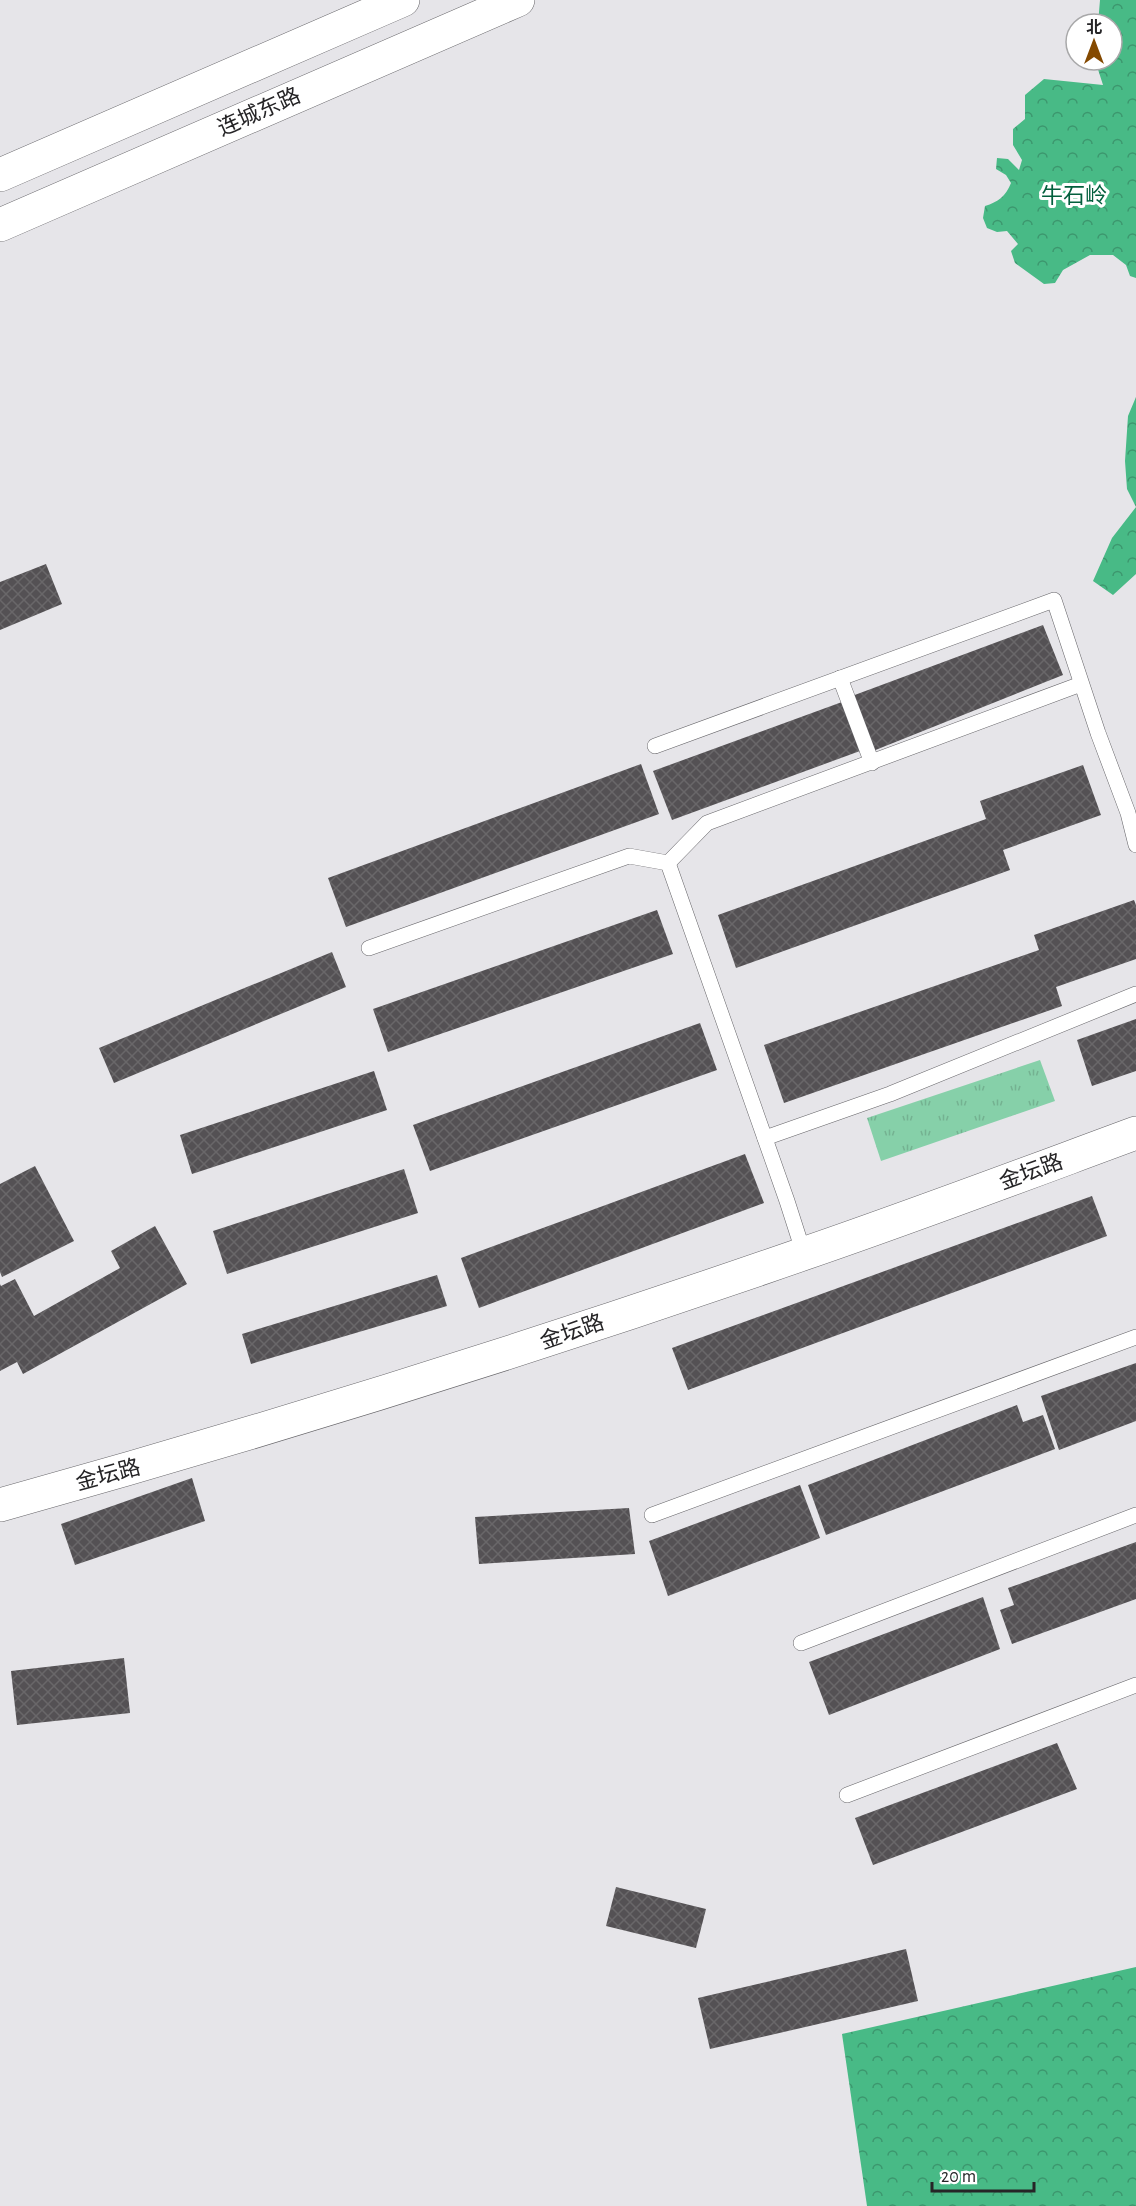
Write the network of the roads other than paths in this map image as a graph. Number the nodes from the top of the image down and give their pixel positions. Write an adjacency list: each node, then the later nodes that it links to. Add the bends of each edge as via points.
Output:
1 (403, 0): 3 (main road, 连城东路)
2 (518, 0): 4 (main road, 连城东路)
3 (0, 175)
4 (0, 225)
5 (840, 678): 6 (lane, via 1054,600); 7 (lane); 8 (lane)
6 (1081, 684): 8 (lane); 9 (lane)
7 (655, 746)
8 (872, 763): 10 (lane, via 707,823)
9 (1136, 845)
10 (669, 862): 11 (lane, via 629,856); 14 (lane)
11 (369, 948)
12 (1136, 994): 14 (lane, via 890,1094)
13 (1136, 1133): 15 (main road, 金坛路)
14 (765, 1138): 15 (lane)
15 (804, 1254): 17 (main road, 金坛路, via 528,1347 161,1460)
16 (1136, 1337): 18 (lane)
17 (0, 1505)
18 (651, 1515)
19 (1136, 1515): 20 (lane)
20 (801, 1644)
21 (1136, 1685): 22 (lane)
22 (847, 1795)

